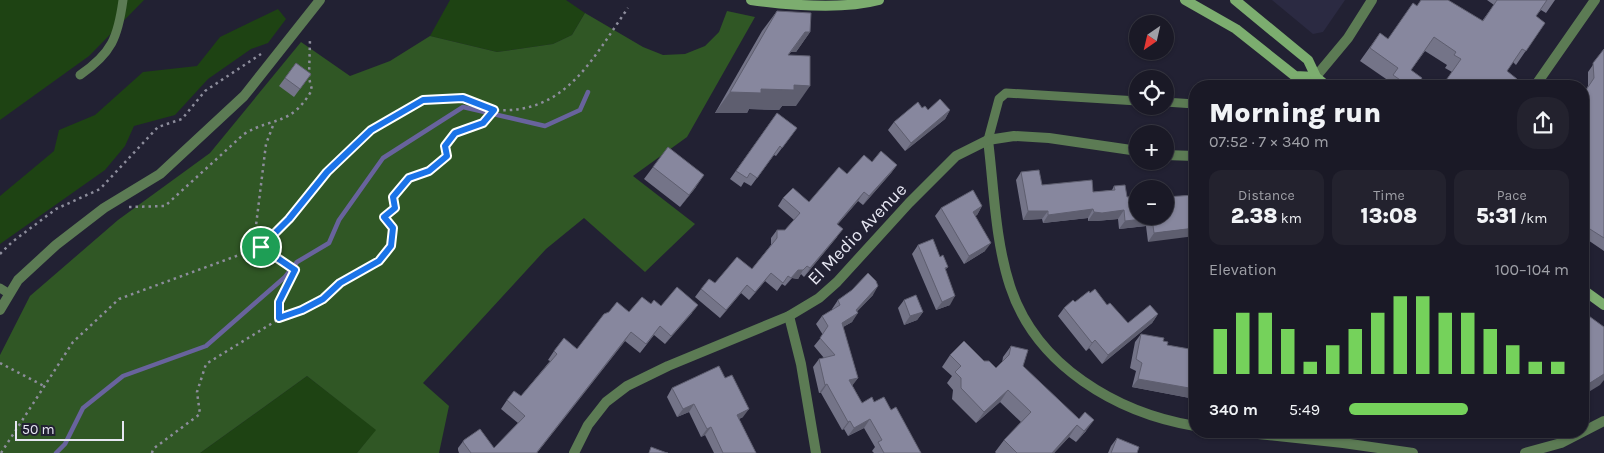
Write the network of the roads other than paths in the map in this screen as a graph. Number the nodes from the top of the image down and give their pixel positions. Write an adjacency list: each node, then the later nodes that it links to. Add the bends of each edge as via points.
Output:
1 (123, 0): 9 (lane, via 119,29 112,45 95,65)
2 (320, 0): 21 (street, via 244,96 160,174 104,208)
3 (751, 0): 4 (main road, via 824,5)
4 (879, 0)
5 (1185, 0): 10 (main road, via 1236,29 1295,76)
6 (1235, 0): 10 (main road, via 1308,60)
7 (1372, 0): 10 (street, via 1348,38)
8 (1595, 0): 13 (street)
9 (80, 75)
10 (1316, 77): 11 (street); 12 (main road)
11 (1313, 80)
12 (1320, 80)
13 (1539, 80)
14 (1129, 100): 17 (lane, via 1006,93 998,99)
15 (1174, 103): 16 (lane)
16 (1189, 104)
17 (988, 140): 18 (street, El Medio Avenue, via 1014,136 1049,138); 25 (street, El Medio Avenue, via 956,156 837,282); 27 (street, via 1000,251 1020,312 1050,353 1102,395 1133,410)
18 (1129, 150)
19 (1174, 155): 20 (street)
20 (1189, 156)
21 (4, 290): 24 (street)
22 (1589, 294): 23 (main road)
23 (1604, 305)
24 (0, 310)
25 (789, 316): 31 (street, El Medio Avenue, via 627,386 606,402 588,425); 32 (street)
26 (1602, 424): 28 (street)
27 (1189, 425)
28 (1589, 430)
29 (1302, 438): 33 (street)
30 (1570, 438): 34 (street)
31 (574, 453)
32 (816, 453)
33 (1413, 453)
34 (1525, 453)

